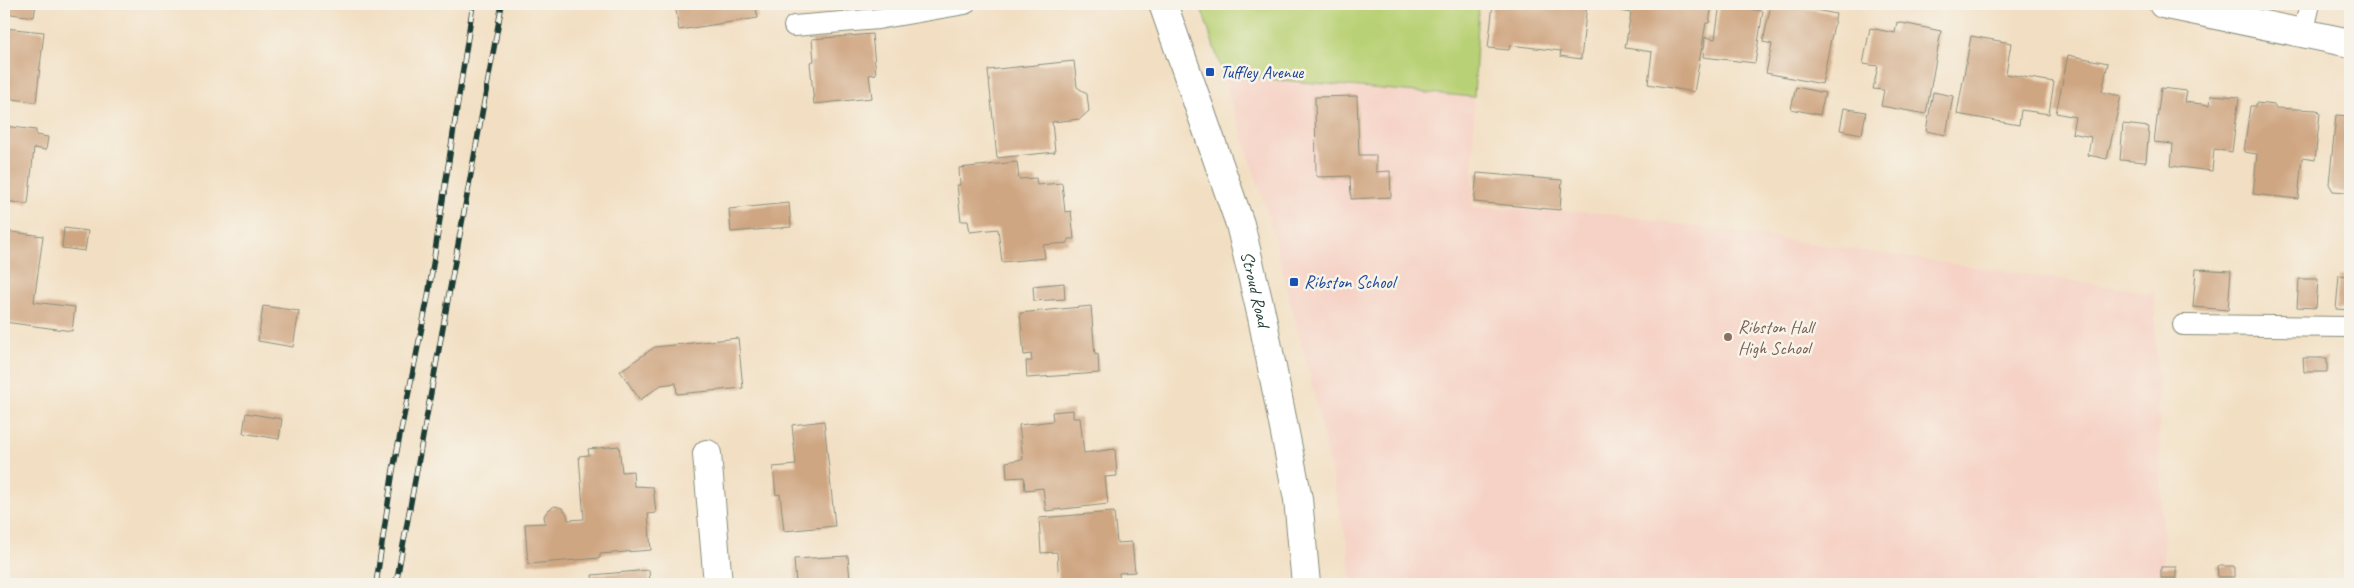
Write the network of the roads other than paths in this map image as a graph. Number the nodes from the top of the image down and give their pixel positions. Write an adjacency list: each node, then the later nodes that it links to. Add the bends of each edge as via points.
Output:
1 (965, 4): 5 (lane, via 878,18)
2 (1163, 4): 12 (main road, Stroud Road, via 1240,224 1298,499)
3 (2310, 4): 6 (lane)
4 (2172, 5): 6 (main road)
5 (794, 26)
6 (2303, 34): 7 (main road)
7 (2350, 43)
8 (2183, 325): 9 (lane)
9 (2350, 327)
10 (707, 454): 11 (main road)
11 (718, 584)
12 (1306, 584)

